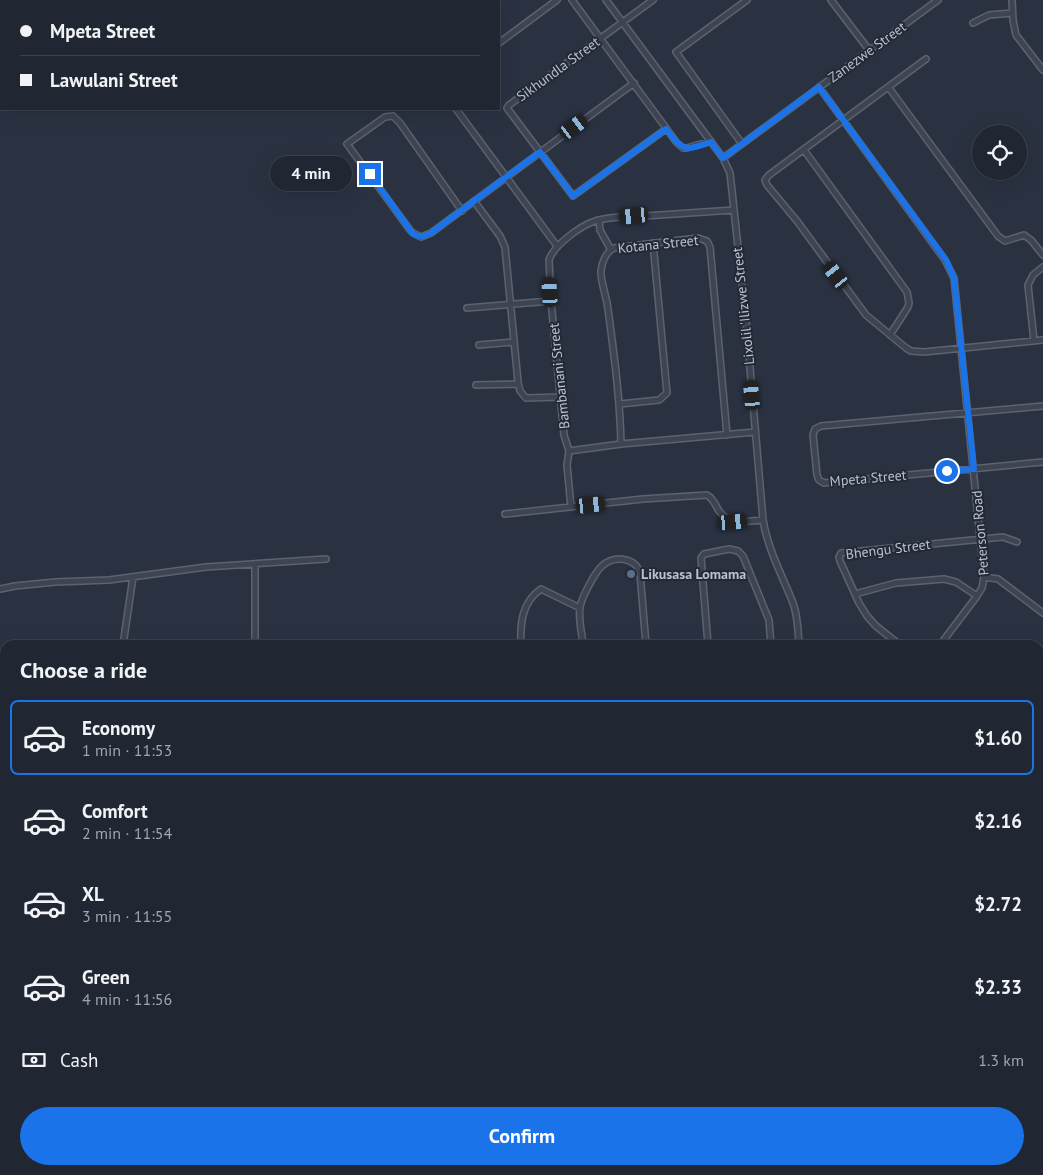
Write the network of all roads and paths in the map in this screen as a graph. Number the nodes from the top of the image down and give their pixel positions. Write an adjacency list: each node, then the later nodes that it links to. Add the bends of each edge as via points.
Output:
1 (557, 0): 13 (street)
2 (572, 0): 12 (street)
3 (606, 0): 10 (street, Lixolil 'Ilizwe Street)
4 (653, 0): 10 (street, Sikhundla Street)
5 (747, 0): 24 (street, via 676,52)
6 (831, 0): 14 (street)
7 (938, 0): 14 (street, Zanezwe Street)
8 (1012, 0): 9 (street)
9 (1012, 13): 11 (street, via 989,15); 16 (street, via 1016,35)
10 (623, 23): 12 (street, Sikhundla Street); 23 (street, Lixolil 'Ilizwe Street)
11 (973, 23)
12 (601, 38): 17 (street); 26 (street, Sikhundla Street, via 507,108)
13 (500, 42)
14 (869, 50): 18 (street, Zanezwe Street)
15 (926, 59): 19 (street)
16 (1043, 70)
17 (634, 83): 22 (street); 26 (street)
18 (819, 87): 21 (street, Peterson Road); 24 (street, Zanezwe Street)
19 (889, 88): 21 (street); 36 (street, via 998,236 1005,241 1026,236)
20 (457, 110): 28 (street)
21 (844, 120): 25 (street); 46 (street, Peterson Road, via 946,260 955,285)
22 (666, 129): 23 (street, via 683,148); 26 (street, Sikhundla Street, via 573,196)
23 (711, 142): 27 (street, Lixolil 'Ilizwe Street)
24 (742, 144): 27 (street, Zanezwe Street)
25 (804, 150): 41 (street, via 908,292 908,307); 41 (street, via 769,175 765,180 767,185 866,315)
26 (540, 152): 28 (street)
27 (723, 158): 30 (street, Lixolil 'Ilizwe Street, via 730,173)
28 (506, 176): 29 (street); 34 (street)
29 (474, 201): 31 (street); 39 (street, via 504,243)
30 (734, 210): 32 (street); 53 (street, Lixolil 'Ilizwe Street)
31 (462, 211): 31 (street, via 393,116 385,117 347,144 413,234 427,236)
32 (599, 220): 34 (street); 35 (street, via 600,230)
33 (653, 244): 35 (street, Kotana Street); 50 (street, via 666,393 659,400); 54 (street, Kotana Street, via 700,238 707,240 710,246)
34 (557, 246): 38 (street, Bambanani Street, via 549,260)
35 (611, 250): 50 (street, Kotana Street, via 602,265 601,276)
36 (1043, 255)
37 (1043, 267): 43 (street, via 1033,275 1028,285)
38 (551, 301): 39 (street); 49 (street, Bambanani Street)
39 (510, 305): 40 (street); 44 (street)
40 (467, 308)
41 (890, 335): 46 (street, via 917,352)
42 (1043, 340): 43 (street)
43 (1034, 341): 46 (street)
44 (514, 342): 45 (street); 47 (street)
45 (479, 345)
46 (962, 347): 52 (street, Peterson Road)
47 (518, 384): 48 (street); 49 (street, via 526,398)
48 (476, 385)
49 (560, 396): 56 (street, Bambanani Street)
50 (620, 404): 55 (street, Kotana Street)
51 (1043, 406): 52 (street)
52 (968, 413): 58 (street, Peterson Road); 58 (street, Mpeta Street, via 818,427 813,432 817,475 824,483)
53 (755, 432): 54 (street); 61 (street, Lixolil 'Ilizwe Street)
54 (728, 435): 55 (street)
55 (620, 444): 56 (street)
56 (569, 451): 59 (street, Bambanani Street)
57 (1043, 462): 58 (street)
58 (974, 469): 62 (street, Peterson Road)
59 (571, 507): 60 (street); 61 (street, via 708,496 733,522)
60 (505, 514)
61 (763, 520): 80 (street, Lixolil 'Ilizwe Street, via 768,544 796,613)
62 (980, 539): 63 (street, Bhengu Street, via 1006,537); 67 (street, Peterson Road); 69 (street, Bhengu Street, via 841,553 840,561)
63 (1018, 542)
64 (326, 559): 65 (street)
65 (255, 565): 66 (street, via 198,568); 74 (street)
66 (133, 577): 68 (street); 73 (street)
67 (984, 577): 70 (street, Peterson Road); 72 (street, via 998,580)
68 (0, 589)
69 (855, 594): 70 (street, via 896,583 944,579 956,582); 81 (street, Bhengu Street, via 872,622)
70 (977, 596): 82 (street, Peterson Road)
71 (580, 608): 75 (street, via 541,589 522,614); 76 (street); 77 (street, via 601,567 610,561 632,561 640,574)
72 (1043, 614)
73 (124, 640)
74 (255, 640)
75 (521, 640)
76 (583, 640)
77 (646, 640)
78 (708, 640): 79 (street, via 701,558 704,554 729,549 738,551 745,559 769,620)
79 (771, 640)
80 (799, 640)
81 (894, 640)
82 (944, 640)

